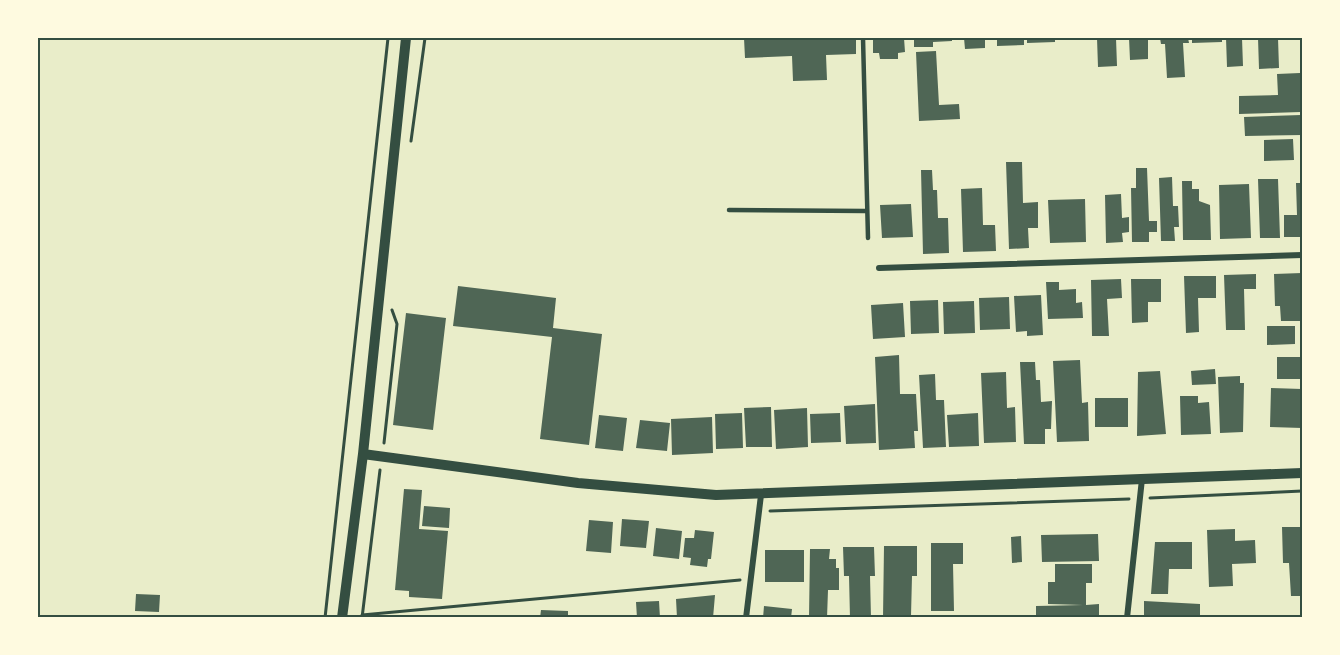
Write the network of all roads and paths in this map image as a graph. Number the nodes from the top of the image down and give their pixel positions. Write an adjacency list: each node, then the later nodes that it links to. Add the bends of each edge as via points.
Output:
1 (388, 38): 22 (path)
2 (406, 38): 12 (street)
3 (425, 38): 5 (path)
4 (863, 38): 7 (lane)
5 (410, 150)
6 (729, 210): 7 (lane)
7 (865, 211): 8 (lane)
8 (868, 238)
9 (1302, 255): 10 (street)
10 (879, 268)
11 (391, 308): 13 (path, via 397,324)
12 (363, 454): 13 (street); 23 (street)
13 (382, 456): 17 (street, via 600,485); 21 (path)
14 (1302, 473): 15 (street)
15 (1142, 479): 17 (street); 18 (street)
16 (1302, 491): 18 (path)
17 (761, 495): 19 (street)
18 (1140, 498): 19 (path); 25 (street)
19 (759, 512): 20 (street)
20 (751, 579): 21 (path); 24 (street)
21 (362, 616)
22 (325, 618)
23 (342, 618)
24 (746, 618)
25 (1127, 618)

